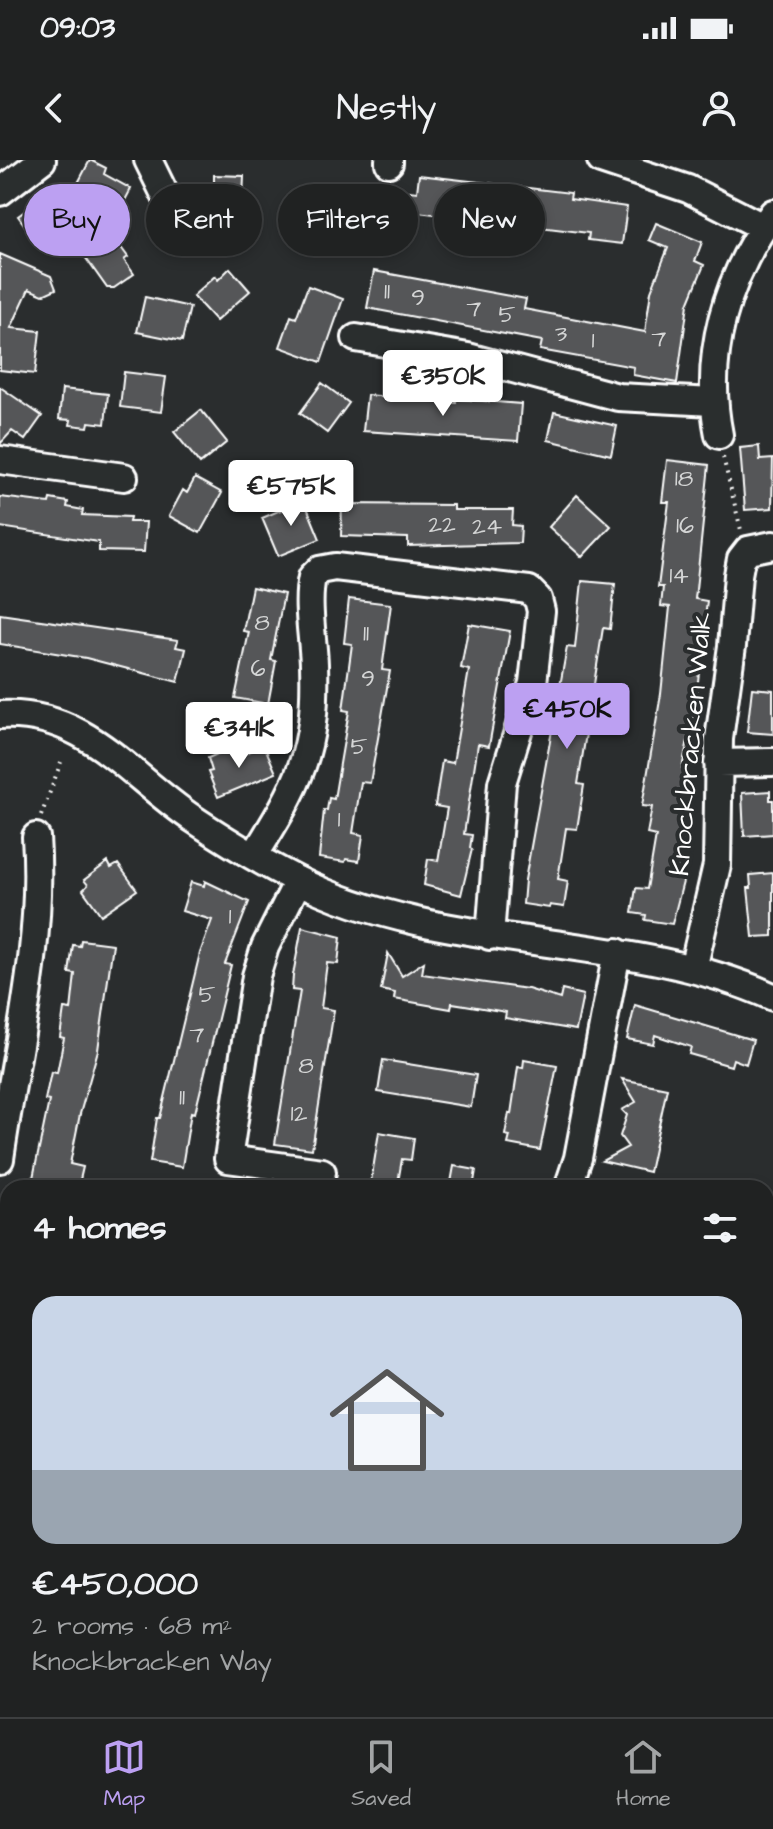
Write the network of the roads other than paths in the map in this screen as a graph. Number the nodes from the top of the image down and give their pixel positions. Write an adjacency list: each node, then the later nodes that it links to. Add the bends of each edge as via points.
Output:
1 (42, 160): 4 (street)
2 (148, 160): 5 (street)
3 (601, 160): 6 (street)
4 (6, 178)
5 (160, 184)
6 (768, 220): 8 (street, via 725,302)
7 (356, 338): 8 (street, via 468,357 618,397)
8 (713, 402): 9 (street)
9 (719, 435)
10 (0, 460): 11 (street)
11 (124, 477)
12 (773, 545): 15 (street, Knockbracken Walk, via 748,550 741,559)
13 (0, 715): 17 (street, via 24,713 63,722 191,817)
14 (773, 762): 15 (street)
15 (718, 763): 21 (street, Knockbracken Walk, via 717,865)
16 (36, 833): 23 (street, via 39,882)
17 (254, 856): 18 (street); 19 (street, via 308,756 315,717 312,577 319,570 335,567 529,590 541,611 535,669 502,783)
18 (298, 881): 19 (street, via 411,920); 24 (street, via 256,976 228,1159)
19 (490, 936): 20 (street)
20 (617, 952): 21 (street); 25 (street)
21 (693, 969): 22 (street)
22 (773, 997)
23 (0, 1159)
24 (322, 1172)
25 (571, 1180)

